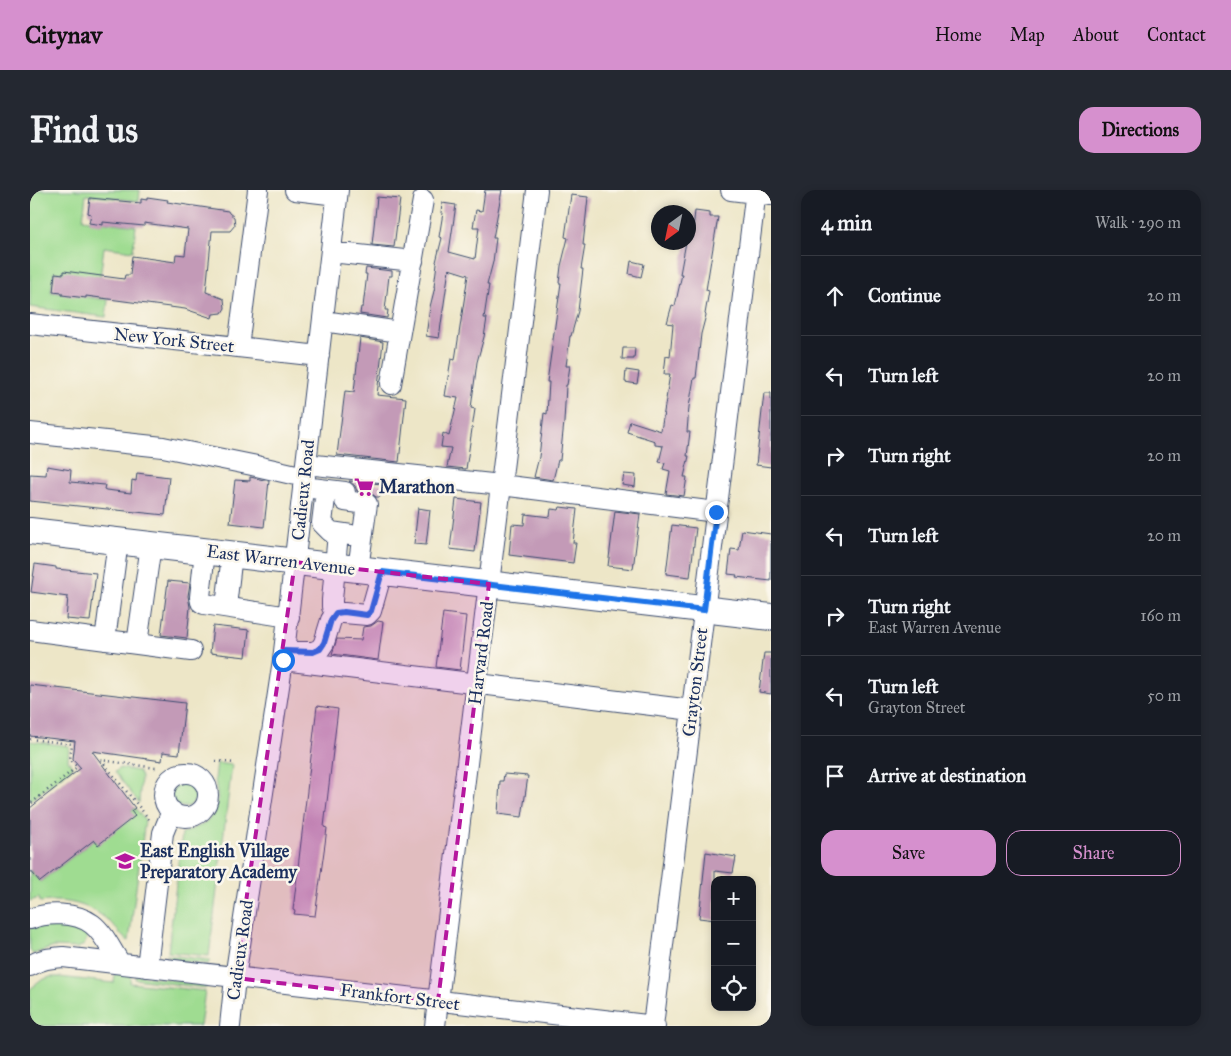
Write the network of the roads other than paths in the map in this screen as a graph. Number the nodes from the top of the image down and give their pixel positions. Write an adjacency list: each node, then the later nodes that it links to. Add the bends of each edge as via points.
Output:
1 (258, 190): 13 (street)
2 (295, 190): 5 (street)
3 (537, 190): 18 (street, Harvard Road)
4 (731, 190): 6 (street)
5 (338, 193): 8 (street, Cadieux Road)
6 (761, 193): 20 (street, Grayton Street)
7 (423, 200): 9 (street)
8 (331, 252): 9 (street); 10 (street, Cadieux Road)
9 (413, 261): 12 (street)
10 (323, 321): 12 (street); 14 (street, Cadieux Road)
11 (30, 324): 13 (street, New York Street)
12 (400, 332): 15 (street)
13 (238, 347): 14 (street, New York Street)
14 (319, 356): 17 (street, Cadieux Road)
15 (391, 384)
16 (30, 433): 17 (street, via 163,447)
17 (305, 476): 18 (street); 19 (street); 22 (street, Cadieux Road)
18 (501, 485): 20 (street); 31 (street, Harvard Road)
19 (326, 490): 21 (street); 21 (street, via 346,492)
20 (716, 512): 33 (street, Grayton Street)
21 (334, 519): 22 (street); 23 (street); 23 (street, via 367,504); 30 (street)
22 (300, 521): 29 (street, Cadieux Road)
23 (364, 530): 30 (street)
24 (30, 531): 25 (main road, East Warren Avenue)
25 (118, 541): 26 (main road, East Warren Avenue); 38 (street)
26 (151, 545): 27 (main road, East Warren Avenue); 39 (street)
27 (205, 551): 28 (main road, East Warren Avenue); 32 (street, via 201,602)
28 (232, 554): 29 (main road, East Warren Avenue); 32 (street)
29 (295, 562): 30 (main road, East Warren Avenue); 35 (street, Cadieux Road)
30 (358, 569): 31 (main road, East Warren Avenue); 34 (street, via 332,607); 34 (street, via 371,611 367,615)
31 (489, 584): 33 (main road, East Warren Avenue); 42 (street, Harvard Road)
32 (226, 607): 35 (street)
33 (704, 610): 36 (main road, East Warren Avenue); 43 (street, Grayton Street)
34 (336, 613): 41 (street, via 320,649)
35 (289, 616): 41 (street, Cadieux Road)
36 (771, 617)
37 (30, 630): 38 (street)
38 (105, 640): 39 (street)
39 (137, 644): 40 (street)
40 (191, 651)
41 (284, 656): 42 (street); 49 (street, Cadieux Road)
42 (477, 684): 43 (street); 50 (street, Harvard Road)
43 (692, 710): 53 (street, Grayton Street)
44 (172, 811): 48 (street, via 163,833)
45 (30, 919): 46 (street, via 49,914 62,915 91,924)
46 (120, 963): 47 (street, Frankfort Street, via 64,957 50,958); 48 (street, Frankfort Street)
47 (30, 966)
48 (147, 967): 49 (street, Frankfort Street)
49 (235, 978): 50 (street, Frankfort Street); 51 (street, Cadieux Road)
50 (438, 1001): 52 (street, Harvard Road); 53 (street, Frankfort Street)
51 (230, 1026)
52 (435, 1026)
53 (654, 1026)

